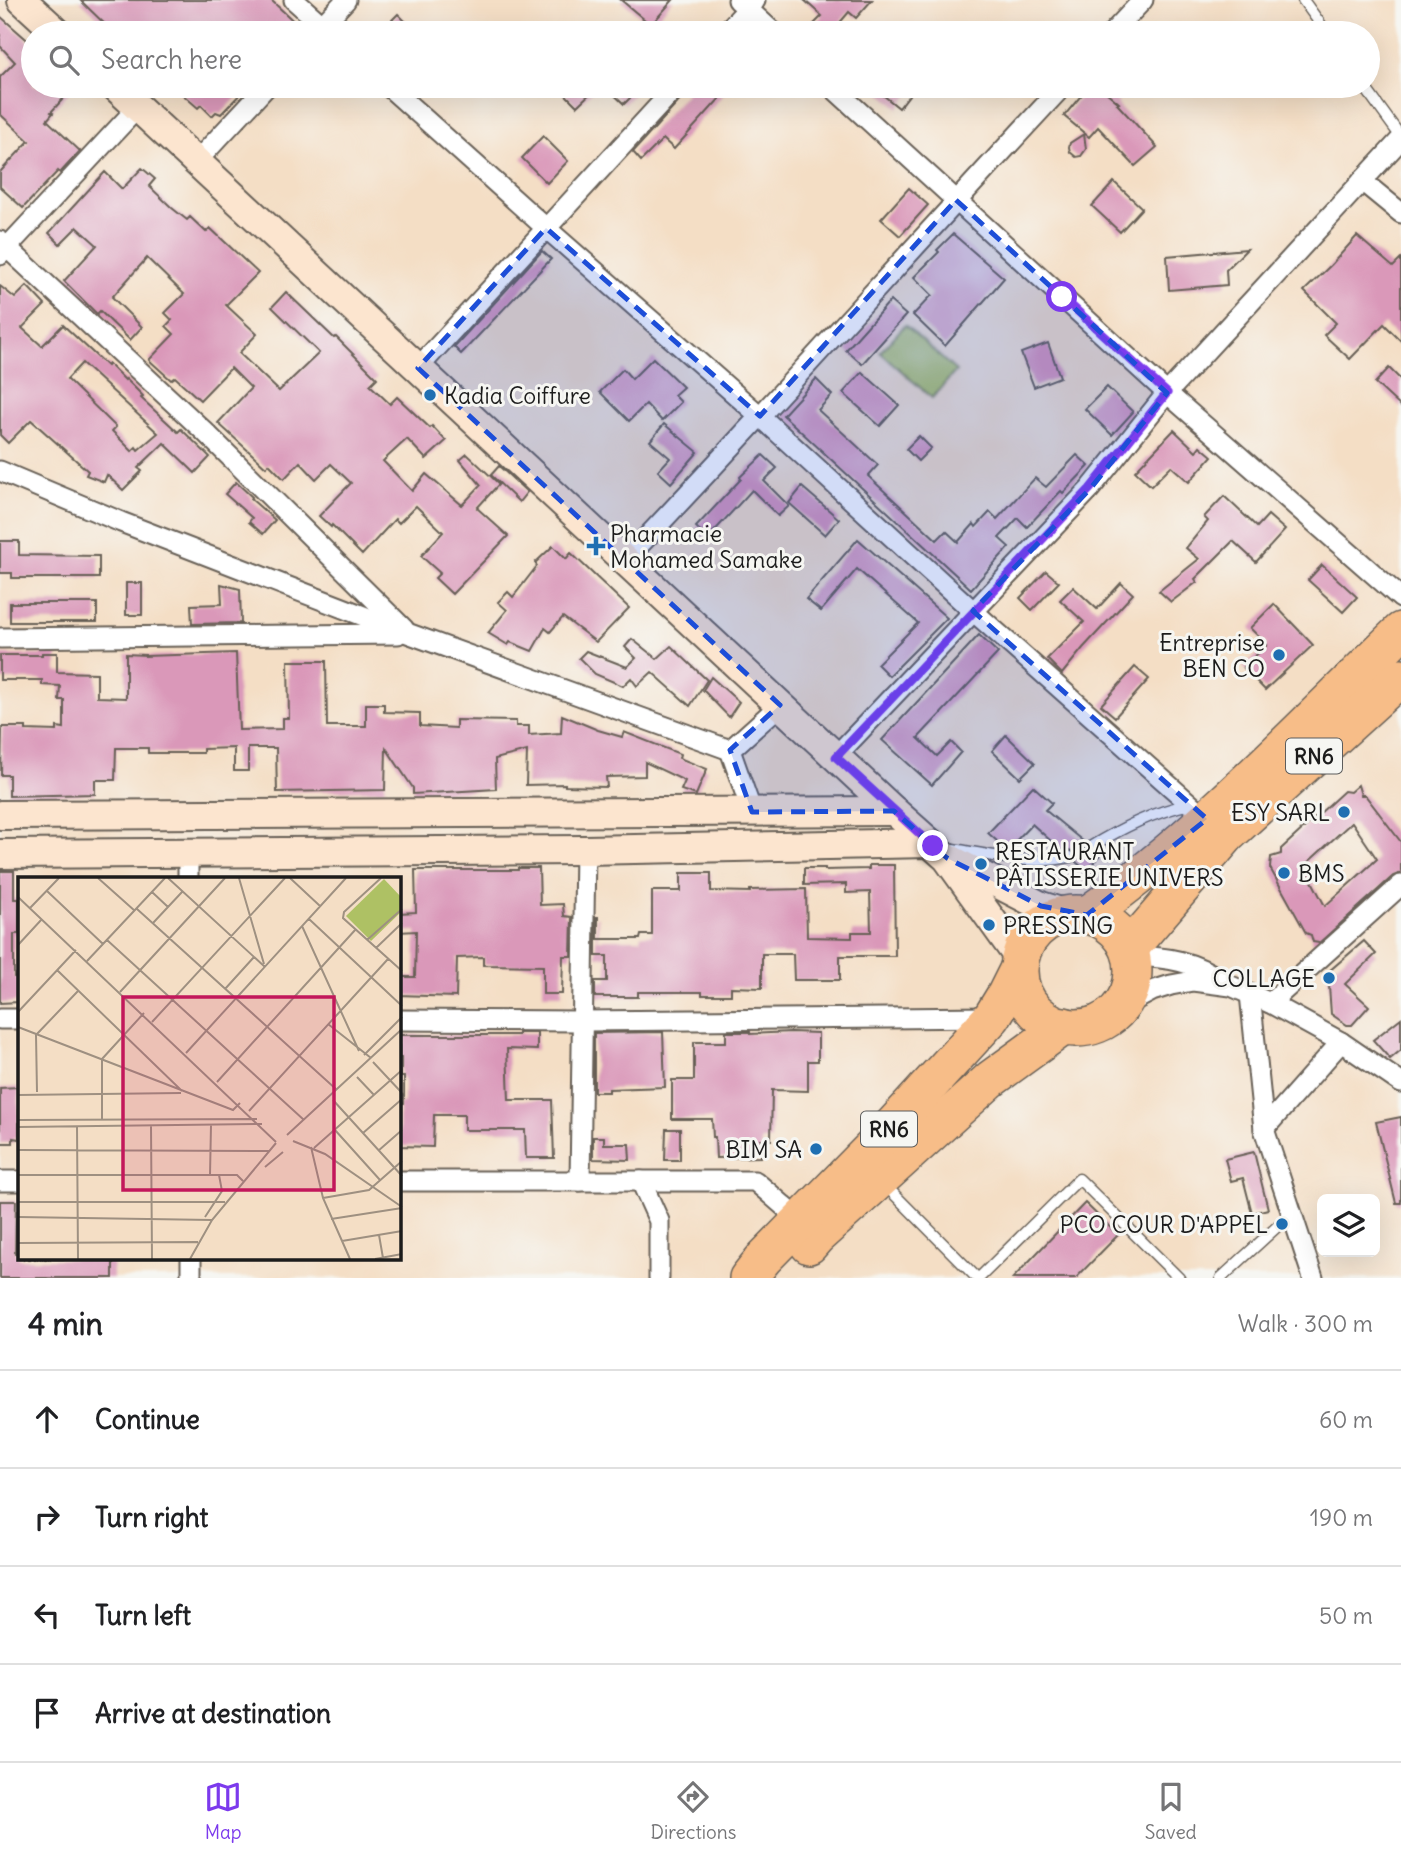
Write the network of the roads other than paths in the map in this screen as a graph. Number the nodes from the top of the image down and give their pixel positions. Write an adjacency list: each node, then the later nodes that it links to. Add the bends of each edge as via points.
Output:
1 (22, 0): 7 (main road)
2 (294, 0): 8 (street)
3 (346, 0): 9 (street)
4 (1143, 0): 12 (street)
5 (1303, 0): 13 (lane)
6 (747, 3): 10 (street); 11 (street)
7 (45, 21)
8 (314, 21)
9 (330, 21)
10 (734, 21)
11 (763, 21)
12 (1123, 21)
13 (1318, 21)
14 (128, 98): 21 (main road)
15 (256, 98): 23 (street)
16 (401, 98): 27 (street)
17 (666, 98): 27 (street)
18 (844, 98): 25 (street)
19 (1052, 98): 25 (street)
20 (1373, 98): 22 (lane)
21 (138, 107): 23 (main road); 28 (street)
22 (1401, 138): 24 (street)
23 (196, 162): 29 (main road)
24 (1362, 181): 26 (street); 30 (street)
25 (956, 200): 30 (street); 31 (street)
26 (1401, 213)
27 (546, 229): 29 (street); 31 (street)
28 (2, 248): 37 (street, via 205,432)
29 (418, 368): 33 (main road)
30 (1167, 393): 34 (street); 35 (street, via 1090,489)
31 (760, 416): 33 (street); 35 (street)
32 (0, 471): 37 (street)
33 (625, 561): 40 (main road)
34 (1401, 598)
35 (973, 611): 42 (street); 45 (street)
36 (1401, 631): 45 (highway, RN6)
37 (410, 634): 38 (street); 41 (street)
38 (0, 638)
39 (1400, 681): 55 (highway, RN6, via 1227,835)
40 (780, 705): 41 (street); 42 (main road)
41 (730, 750): 44 (street)
42 (836, 757): 43 (main road)
43 (894, 811): 44 (main road); 48 (main road)
44 (752, 812): 46 (main road)
45 (1199, 812): 47 (lane, via 1170,809); 54 (highway, RN6, via 1122,890)
46 (0, 815)
47 (1090, 846)
48 (937, 849): 49 (main road); 51 (lane, via 1036,861); 54 (main road, via 1041,906); 56 (main road)
49 (585, 850): 52 (main road); 65 (street)
50 (0, 854): 52 (main road)
51 (1070, 857)
52 (188, 866)
53 (1401, 885): 59 (street)
54 (1077, 915): 55 (highway, via 1105,922); 56 (highway, RN6, via 1046,922 1029,937)
55 (1130, 953): 57 (street, via 1176,959); 60 (highway, via 1133,975)
56 (1019, 964): 61 (highway, RN6); 66 (highway, via 1021,989 1031,1006)
57 (1231, 986): 58 (street); 60 (street, via 1193,981 1171,985)
58 (1250, 994): 59 (street); 69 (street)
59 (1270, 1003): 67 (street)
60 (1118, 1009): 66 (highway, RN6, via 1103,1021)
61 (992, 1017): 65 (street); 77 (highway, RN6)
62 (0, 1019): 63 (street)
63 (18, 1019)
64 (401, 1020): 65 (street)
65 (583, 1021): 73 (street)
66 (1064, 1027): 75 (highway, RN6, via 991,1079)
67 (1341, 1042): 68 (street); 69 (street)
68 (1401, 1083)
69 (1264, 1129): 76 (street)
70 (0, 1181): 71 (street)
71 (18, 1181)
72 (401, 1181): 73 (street)
73 (580, 1181): 74 (street)
74 (640, 1181): 77 (street, via 755,1181); 80 (street, via 659,1221)
75 (880, 1181): 82 (highway, RN6, via 816,1237); 83 (lane)
76 (1292, 1213): 85 (lane); 86 (street)
77 (800, 1220): 81 (highway, RN6)
78 (191, 1260): 79 (street)
79 (191, 1278)
80 (659, 1278)
81 (748, 1278)
82 (780, 1278)
83 (978, 1278): 84 (lane, via 1079,1178)
84 (1180, 1278)
85 (1221, 1278)
86 (1313, 1278)

